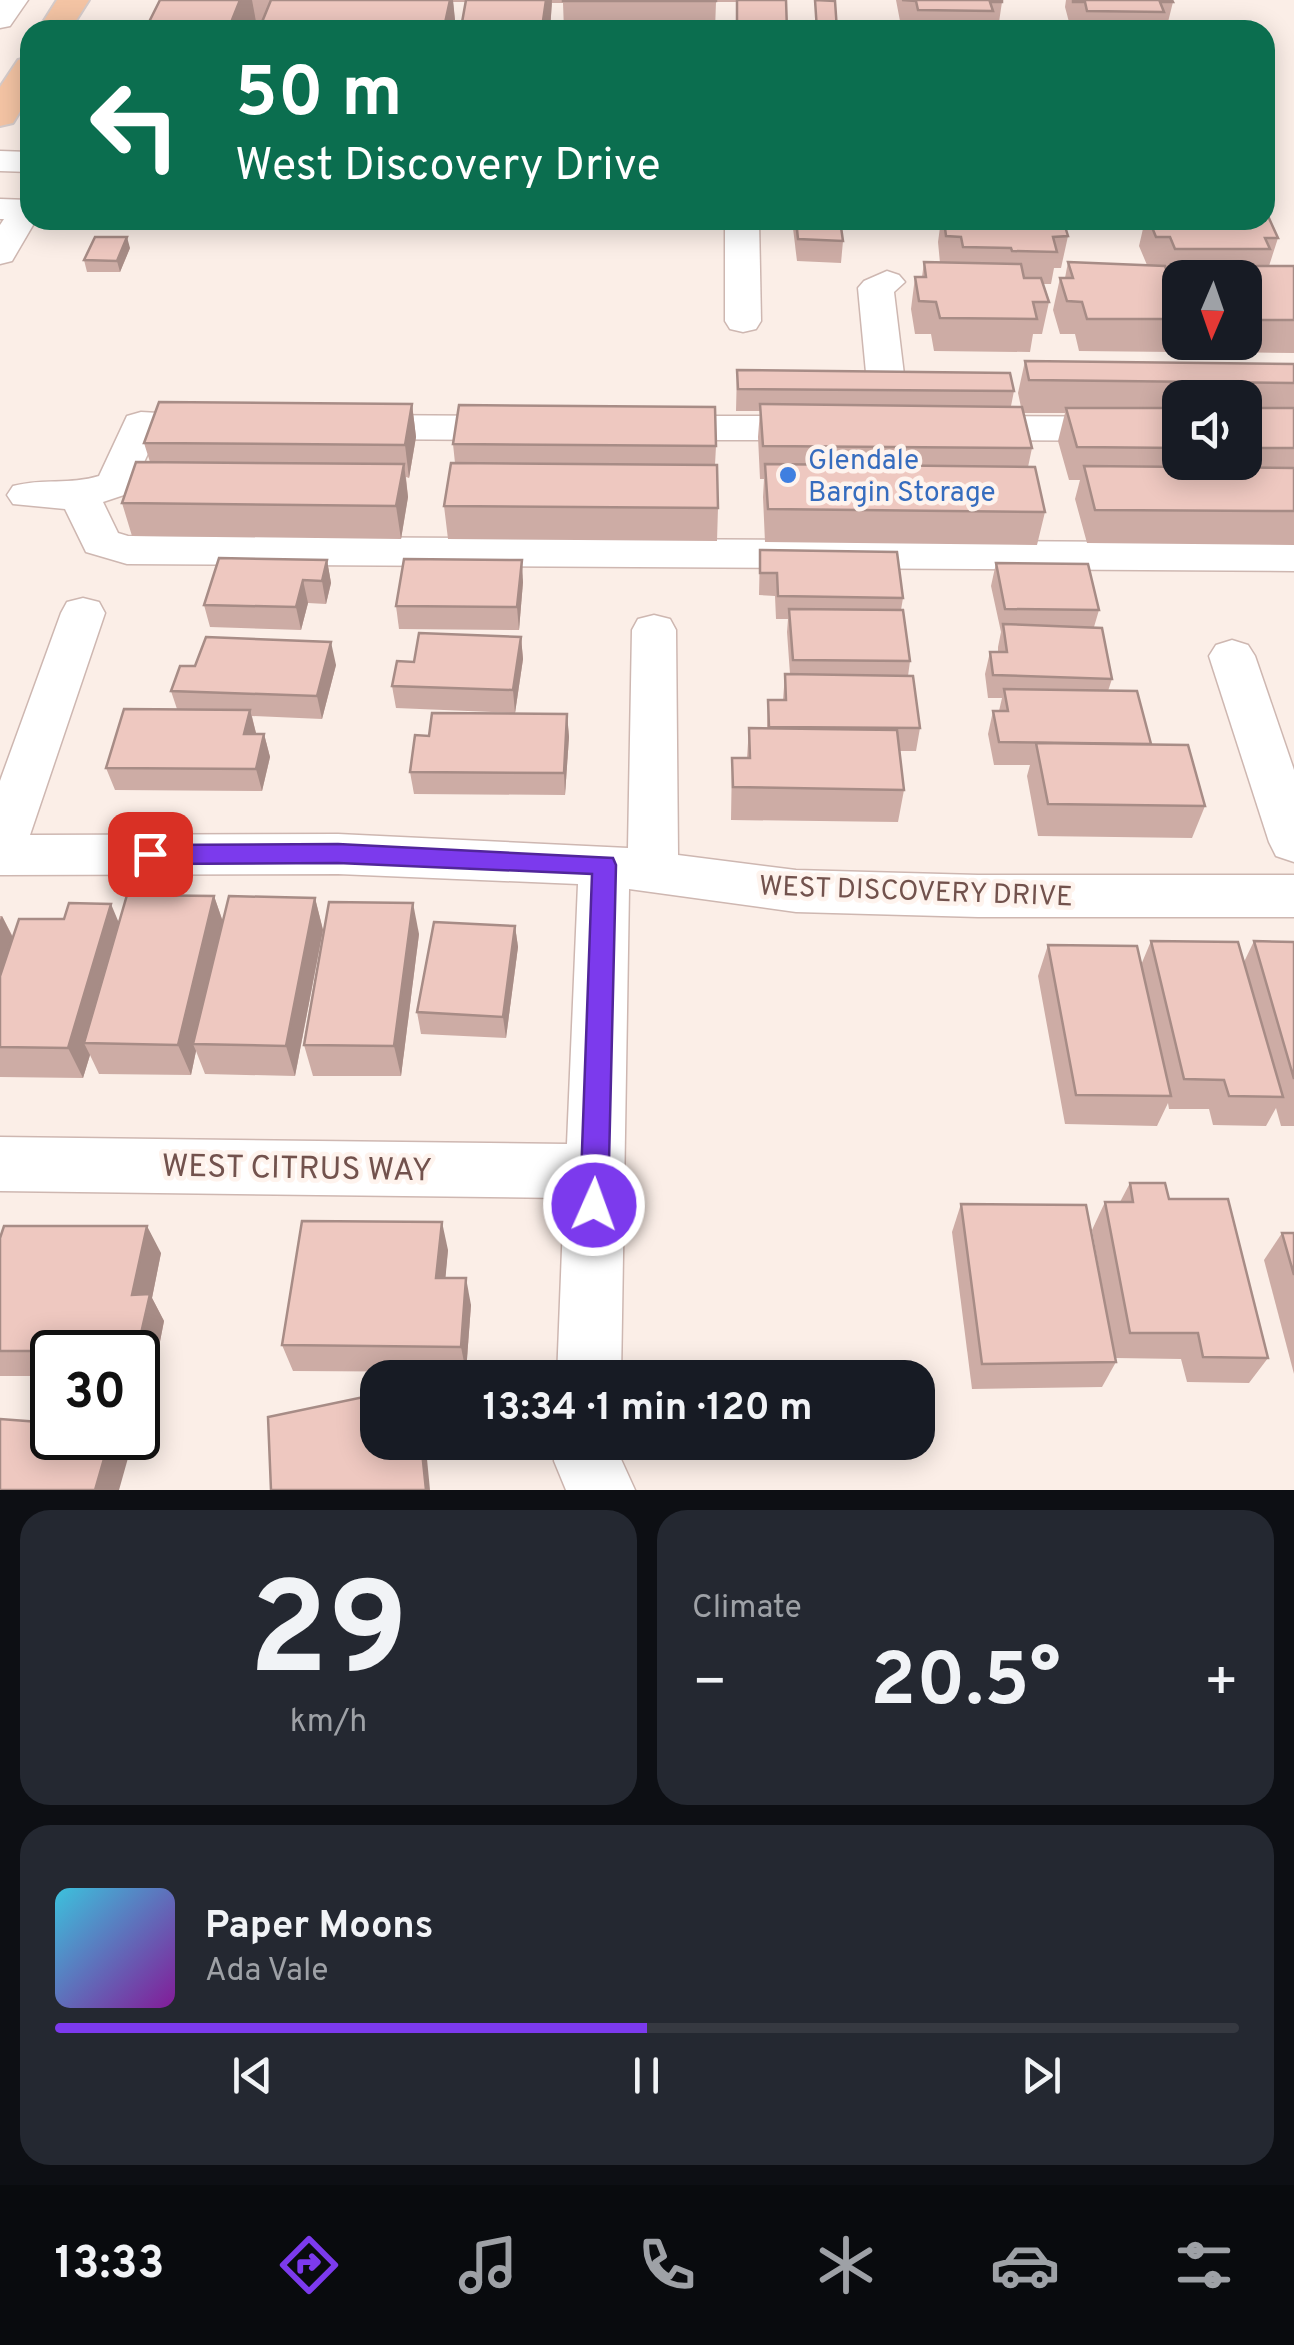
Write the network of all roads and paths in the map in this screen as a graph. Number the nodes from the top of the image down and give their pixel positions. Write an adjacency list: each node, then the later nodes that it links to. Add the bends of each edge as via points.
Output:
1 (14, 0): 2 (street)
2 (0, 20)
3 (20, 83): 4 (main road)
4 (0, 115)
5 (20, 219): 7 (street)
6 (742, 230): 9 (street)
7 (0, 254)
8 (887, 282): 10 (street, via 876,288)
9 (742, 321)
10 (886, 384)
11 (262, 426): 19 (street, via 142,424 116,484)
12 (322, 426): 13 (street)
13 (559, 428)
14 (618, 428): 15 (street)
15 (854, 428)
16 (934, 428): 17 (street)
17 (1162, 428)
18 (26, 495): 19 (street)
19 (80, 496): 20 (street, via 101,542 127,550)
20 (1294, 557)
21 (83, 612): 25 (street)
22 (654, 630): 26 (street)
23 (1232, 656): 24 (street)
24 (1294, 842)
25 (0, 852): 26 (street, WEST DISCOVERY DRIVE, via 338,854)
26 (629, 868): 27 (street, WEST DISCOVERY DRIVE, via 796,890); 29 (street)
27 (1294, 896)
28 (0, 1164): 29 (street, WEST CITRUS WAY)
29 (595, 1171): 30 (street)
30 (590, 1360)
31 (587, 1460): 32 (street)
32 (601, 1490)

